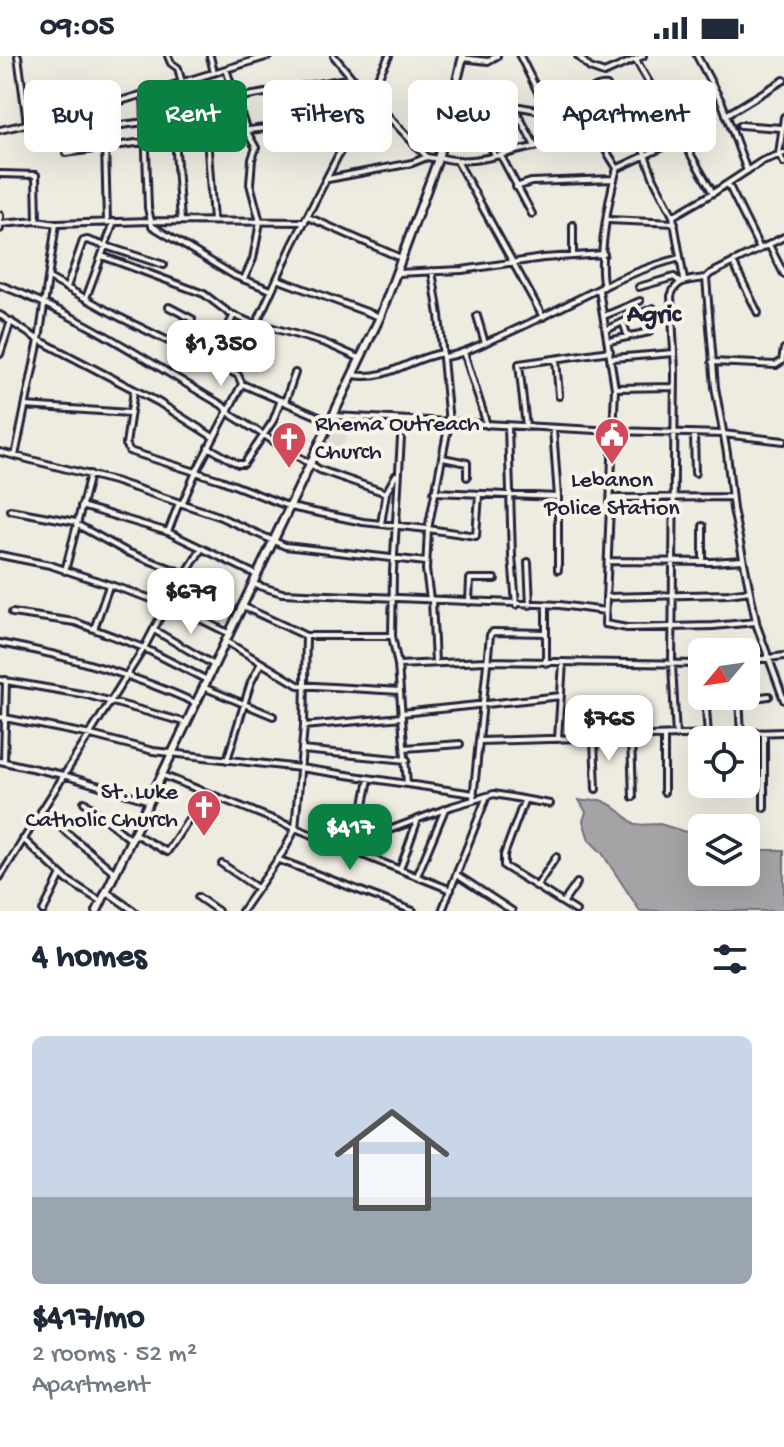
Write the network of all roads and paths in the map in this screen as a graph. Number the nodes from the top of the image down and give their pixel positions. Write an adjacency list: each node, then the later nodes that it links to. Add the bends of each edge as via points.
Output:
1 (18, 56): 30 (street)
2 (168, 56): 18 (street)
3 (210, 56): 15 (street)
4 (269, 56): 14 (street)
5 (334, 56): 16 (street)
6 (389, 56): 22 (street)
7 (497, 56): 12 (street, via 488,61)
8 (520, 56): 27 (street)
9 (578, 56): 13 (street, via 604,73)
10 (643, 56): 13 (street)
11 (697, 56): 25 (street)
12 (463, 57): 23 (main road)
13 (636, 60): 24 (street)
14 (226, 69): 15 (street); 20 (street)
15 (214, 73): 17 (street)
16 (352, 78): 21 (street); 29 (street)
17 (195, 79): 19 (street)
18 (181, 80)
19 (192, 80)
20 (230, 80)
21 (355, 80)
22 (377, 80)
23 (457, 80)
24 (648, 80)
25 (709, 80)
26 (784, 80): 32 (street)
27 (534, 84)
28 (716, 95): 32 (street)
29 (247, 96)
30 (24, 101)
31 (518, 114): 41 (street)
32 (726, 115): 64 (street)
33 (784, 117): 37 (street)
34 (392, 119): 59 (street)
35 (24, 124): 38 (street)
36 (740, 125): 37 (street)
37 (781, 128): 56 (street)
38 (0, 130)
39 (263, 130): 40 (street)
40 (247, 132): 82 (street, via 256,148 250,184)
41 (534, 144)
42 (534, 146): 58 (street)
43 (73, 152): 55 (street)
44 (107, 152): 80 (street)
45 (146, 152): 77 (street)
46 (176, 152): 78 (street)
47 (208, 152): 79 (street)
48 (341, 152): 66 (street)
49 (440, 152): 60 (main road)
50 (496, 152): 58 (street)
51 (607, 152): 63 (street)
52 (643, 152): 57 (street)
53 (651, 152): 57 (street)
54 (689, 152): 70 (street)
55 (66, 153)
56 (782, 154): 62 (street); 64 (street)
57 (644, 155): 63 (street); 73 (street)
58 (498, 156): 61 (street); 69 (street)
59 (427, 157): 60 (street); 66 (street)
60 (438, 158): 61 (street); 95 (main road)
61 (457, 161): 97 (street)
62 (784, 163)
63 (617, 168): 67 (street)
64 (747, 171): 68 (street)
65 (0, 174): 76 (street, via 36,175)
66 (327, 179): 74 (street)
67 (614, 179): 69 (street); 75 (street)
68 (728, 184): 70 (street); 90 (street)
69 (516, 187): 71 (street)
70 (713, 193): 73 (street)
71 (532, 214)
72 (0, 215): 86 (street)
73 (673, 216): 83 (street)
74 (307, 220): 82 (street); 95 (street); 105 (street)
75 (608, 220): 83 (street); 91 (street)
76 (37, 221): 84 (street); 86 (street)
77 (150, 221): 78 (street); 81 (street); 104 (street, via 155,229)
78 (181, 221): 79 (street)
79 (213, 221): 82 (street)
80 (107, 222): 81 (street); 84 (street)
81 (114, 222): 88 (street)
82 (260, 222): 104 (street)
83 (675, 223): 94 (street)
84 (56, 224): 102 (street)
85 (573, 225): 92 (street)
86 (0, 226)
87 (784, 237): 89 (street)
88 (106, 245): 93 (street); 98 (street); 108 (street, via 83,241)
89 (769, 245): 90 (street); 101 (street)
90 (760, 249): 96 (street)
91 (604, 254): 92 (street); 110 (street)
92 (573, 255): 97 (street)
93 (102, 256): 112 (street); 119 (street, via 204,294)
94 (680, 258): 106 (street); 110 (street)
95 (402, 259): 100 (main road)
96 (733, 262): 103 (street); 117 (street)
97 (513, 263): 99 (street); 123 (street)
98 (164, 265)
99 (432, 271): 100 (street); 141 (street)
100 (397, 273): 122 (main road)
101 (784, 274)
102 (49, 278): 108 (street); 114 (street)
103 (706, 278): 106 (street); 144 (street)
104 (244, 279): 111 (street)
105 (277, 279): 111 (street); 122 (street)
106 (682, 281): 109 (street, via 670,278); 138 (street, via 671,296)
107 (0, 285): 114 (street)
108 (67, 287): 112 (street)
109 (639, 287)
110 (601, 289): 121 (street); 123 (street)
111 (271, 290): 126 (street)
112 (86, 298): 135 (street)
113 (640, 301): 121 (street)
114 (45, 304): 131 (street); 155 (street)
115 (169, 307): 135 (street, via 192,319)
116 (653, 308): 125 (street)
117 (758, 313)
118 (0, 315): 124 (street)
119 (234, 315): 126 (street); 133 (street)
120 (477, 316): 134 (street)
121 (604, 316): 127 (street)
122 (380, 317): 143 (main road)
123 (543, 317): 134 (street)
124 (11, 321): 129 (street); 131 (street)
125 (623, 322): 127 (street); 130 (street)
126 (256, 324): 143 (street); 145 (street)
127 (606, 330): 132 (street)
128 (649, 332): 130 (street)
129 (3, 334): 139 (street)
130 (628, 337): 132 (street)
131 (39, 340): 151 (street); 154 (street)
132 (609, 341): 140 (street)
133 (220, 342)
134 (485, 343): 137 (street)
135 (186, 348): 145 (street)
136 (784, 349): 144 (street, via 776,365)
137 (464, 352): 141 (street); 160 (street)
138 (674, 353): 140 (street); 149 (street)
139 (0, 354)
140 (611, 354): 142 (street); 150 (street)
141 (443, 355): 147 (street, via 409,362 380,376); 159 (street)
142 (556, 357): 152 (street); 162 (street, via 518,365)
143 (362, 359): 147 (main road)
144 (712, 362): 168 (street)
145 (234, 373): 148 (street)
146 (295, 373): 153 (street)
147 (354, 375): 157 (main road)
148 (242, 384): 153 (street); 155 (street)
149 (675, 387): 150 (street); 166 (street)
150 (615, 388): 164 (street)
151 (134, 391): 156 (street); 169 (street)
152 (559, 396)
153 (283, 401): 157 (street); 165 (street)
154 (24, 406): 156 (street); 173 (street)
155 (228, 412): 165 (street); 169 (street)
156 (130, 413): 176 (street, via 129,451)
157 (332, 419): 158 (street); 175 (main road)
158 (402, 421): 159 (street); 177 (street)
159 (449, 423): 160 (street); 174 (street)
160 (487, 425): 161 (street)
161 (508, 426): 162 (street); 184 (street)
162 (526, 427): 163 (street)
163 (553, 428): 164 (street); 185 (street)
164 (615, 431): 166 (street); 187 (street)
165 (264, 433): 171 (street, via 241,465); 175 (street)
166 (674, 433): 167 (street); 188 (street)
167 (694, 434): 168 (street); 178 (street)
168 (723, 434): 170 (street); 186 (street)
169 (213, 437): 171 (street)
170 (784, 441)
171 (208, 447): 176 (street)
172 (0, 452): 173 (street)
173 (15, 456): 179 (street)
174 (443, 458): 180 (street, via 467,463); 181 (street)
175 (311, 463): 182 (street, via 340,479); 191 (main road)
176 (196, 472): 189 (street); 191 (street)
177 (398, 473): 182 (street); 195 (street)
178 (695, 473)
179 (90, 474): 189 (street); 190 (street)
180 (467, 477)
181 (434, 492): 183 (street); 197 (street)
182 (386, 493): 194 (street)
183 (479, 495): 184 (street); 197 (street, via 476,536)
184 (510, 496): 185 (street); 223 (street)
185 (558, 497): 209 (street)
186 (730, 497): 188 (street); 203 (street)
187 (611, 498): 188 (street); 204 (street)
188 (674, 499): 207 (street)
189 (180, 504): 198 (street); 199 (street)
190 (81, 506): 193 (street); 198 (street)
191 (290, 507): 194 (street); 199 (main road)
192 (10, 510): 193 (street)
193 (76, 523): 210 (street); 211 (street, via 127,552)
194 (381, 524): 195 (street)
195 (396, 525): 197 (street); 202 (street)
196 (703, 526): 208 (street)
197 (428, 529): 205 (street)
198 (168, 532): 200 (street)
199 (273, 541): 202 (street); 212 (main road)
200 (202, 548): 211 (street); 212 (street)
201 (1, 557): 210 (street)
202 (394, 560): 205 (street); 217 (street)
203 (743, 560): 208 (street); 216 (street)
204 (608, 561): 207 (street); 219 (street)
205 (426, 562): 220 (street)
206 (528, 562): 224 (street)
207 (674, 562): 208 (street); 218 (street)
208 (703, 562)
209 (558, 570)
210 (65, 571): 215 (street)
211 (188, 575): 222 (street)
212 (257, 575): 214 (main road)
213 (495, 579): 221 (street, via 472,578)
214 (253, 584): 217 (street, via 282,593); 225 (main road)
215 (109, 586): 222 (street); 231 (street)
216 (750, 591): 218 (street); 229 (street)
217 (393, 596): 220 (street); 236 (street)
218 (673, 596): 219 (street); 230 (street)
219 (606, 597): 227 (street)
220 (431, 600): 221 (street); 246 (street)
221 (469, 602): 223 (street)
222 (167, 604): 232 (street); 233 (street)
223 (516, 605): 224 (street)
224 (530, 605): 226 (street)
225 (242, 606): 233 (main road); 235 (street)
226 (546, 606): 227 (street); 234 (street)
227 (605, 611): 230 (street, via 607,626)
228 (12, 613): 231 (street)
229 (756, 622): 230 (street); 241 (street)
230 (672, 626): 251 (street)
231 (94, 629): 239 (street)
232 (154, 630): 239 (street); 249 (street)
233 (228, 633): 237 (main road)
234 (546, 633): 243 (street, via 493,632); 247 (street)
235 (306, 636): 236 (street); 255 (street)
236 (392, 636): 250 (street)
237 (225, 641): 245 (street); 249 (main road)
238 (0, 643): 252 (street)
239 (144, 648): 252 (street); 254 (street)
240 (784, 656): 241 (street)
241 (771, 659): 242 (street); 260 (street)
242 (760, 660)
243 (486, 661): 246 (street); 247 (street); 263 (street)
244 (563, 662): 247 (street); 251 (street); 257 (street)
245 (261, 663): 255 (street); 264 (street)
246 (435, 663): 250 (street)
247 (546, 663)
248 (688, 664): 251 (street)
249 (214, 665): 254 (main road)
250 (398, 665): 256 (street)
251 (672, 665): 274 (street)
252 (127, 674): 261 (street); 262 (street)
253 (3, 680): 261 (street); 267 (street)
254 (205, 684): 262 (main road); 264 (street)
255 (304, 685): 256 (street); 269 (street)
256 (400, 691): 265 (street)
257 (561, 696): 263 (street); 279 (street)
258 (769, 696): 259 (street)
259 (760, 697)
260 (784, 700)
261 (111, 701): 268 (street); 273 (street)
262 (196, 703): 268 (main road)
263 (482, 704): 265 (street); 280 (street)
264 (244, 705): 266 (street); 285 (street)
265 (402, 715): 269 (street); 282 (street)
266 (273, 716)
267 (2, 718): 273 (street); 287 (street)
268 (187, 723): 284 (main road)
269 (304, 726): 283 (street)
270 (784, 732): 272 (street)
271 (760, 733): 272 (street)
272 (764, 733): 303 (street)
273 (91, 735): 284 (street); 289 (street)
274 (676, 736): 275 (street); 276 (street)
275 (688, 736)
276 (664, 737): 277 (street); 294 (street)
277 (631, 738): 278 (street); 298 (street)
278 (594, 739): 279 (street); 293 (street)
279 (558, 740): 280 (street)
280 (481, 741): 297 (street)
281 (460, 744): 282 (street)
282 (405, 748): 286 (street)
283 (302, 750): 286 (street); 288 (street)
284 (172, 754): 285 (street); 290 (main road)
285 (227, 760): 288 (street)
286 (407, 760): 292 (street)
287 (2, 761): 289 (street)
288 (300, 768): 291 (street); 307 (street)
289 (63, 775): 299 (street); 305 (street)
290 (162, 775): 295 (street); 299 (main road)
291 (369, 779): 292 (street); 310 (street)
292 (407, 784): 297 (street)
293 (596, 789)
294 (664, 792)
295 (206, 793): 307 (street); 308 (street, via 167,852)
296 (487, 796): 297 (street); 300 (street, via 505,794); 318 (street)
297 (474, 797): 304 (street)
298 (633, 797)
299 (150, 801): 308 (main road)
300 (524, 801): 302 (street); 322 (street, via 503,863)
301 (84, 802): 308 (street)
302 (550, 804)
303 (764, 808)
304 (445, 809): 306 (street); 319 (street)
305 (40, 811): 309 (street); 316 (street)
306 (418, 819): 310 (street); 315 (street)
307 (295, 829): 311 (street); 313 (street)
308 (133, 837): 316 (main road)
309 (23, 839): 317 (street); 320 (street)
310 (361, 839): 311 (street)
311 (342, 848): 315 (street)
312 (556, 857): 322 (street)
313 (277, 859): 323 (street); 336 (street)
314 (222, 864): 323 (street)
315 (400, 869): 319 (street)
316 (116, 873): 325 (main road)
317 (61, 875): 327 (street); 329 (street)
318 (457, 875): 324 (street); 337 (street)
319 (417, 876): 324 (street)
320 (0, 877)
321 (577, 883): 328 (street)
322 (537, 886): 328 (street)
323 (257, 888): 335 (street)
324 (451, 890): 330 (street)
325 (107, 892): 327 (main road); 333 (street)
326 (198, 897): 334 (street)
327 (102, 902): 332 (main road)
328 (563, 903): 338 (street)
329 (44, 909): 331 (street)
330 (445, 910)
331 (55, 911)
332 (97, 911)
333 (134, 911)
334 (218, 911)
335 (242, 911)
336 (413, 911)
337 (512, 911)
338 (576, 911)

